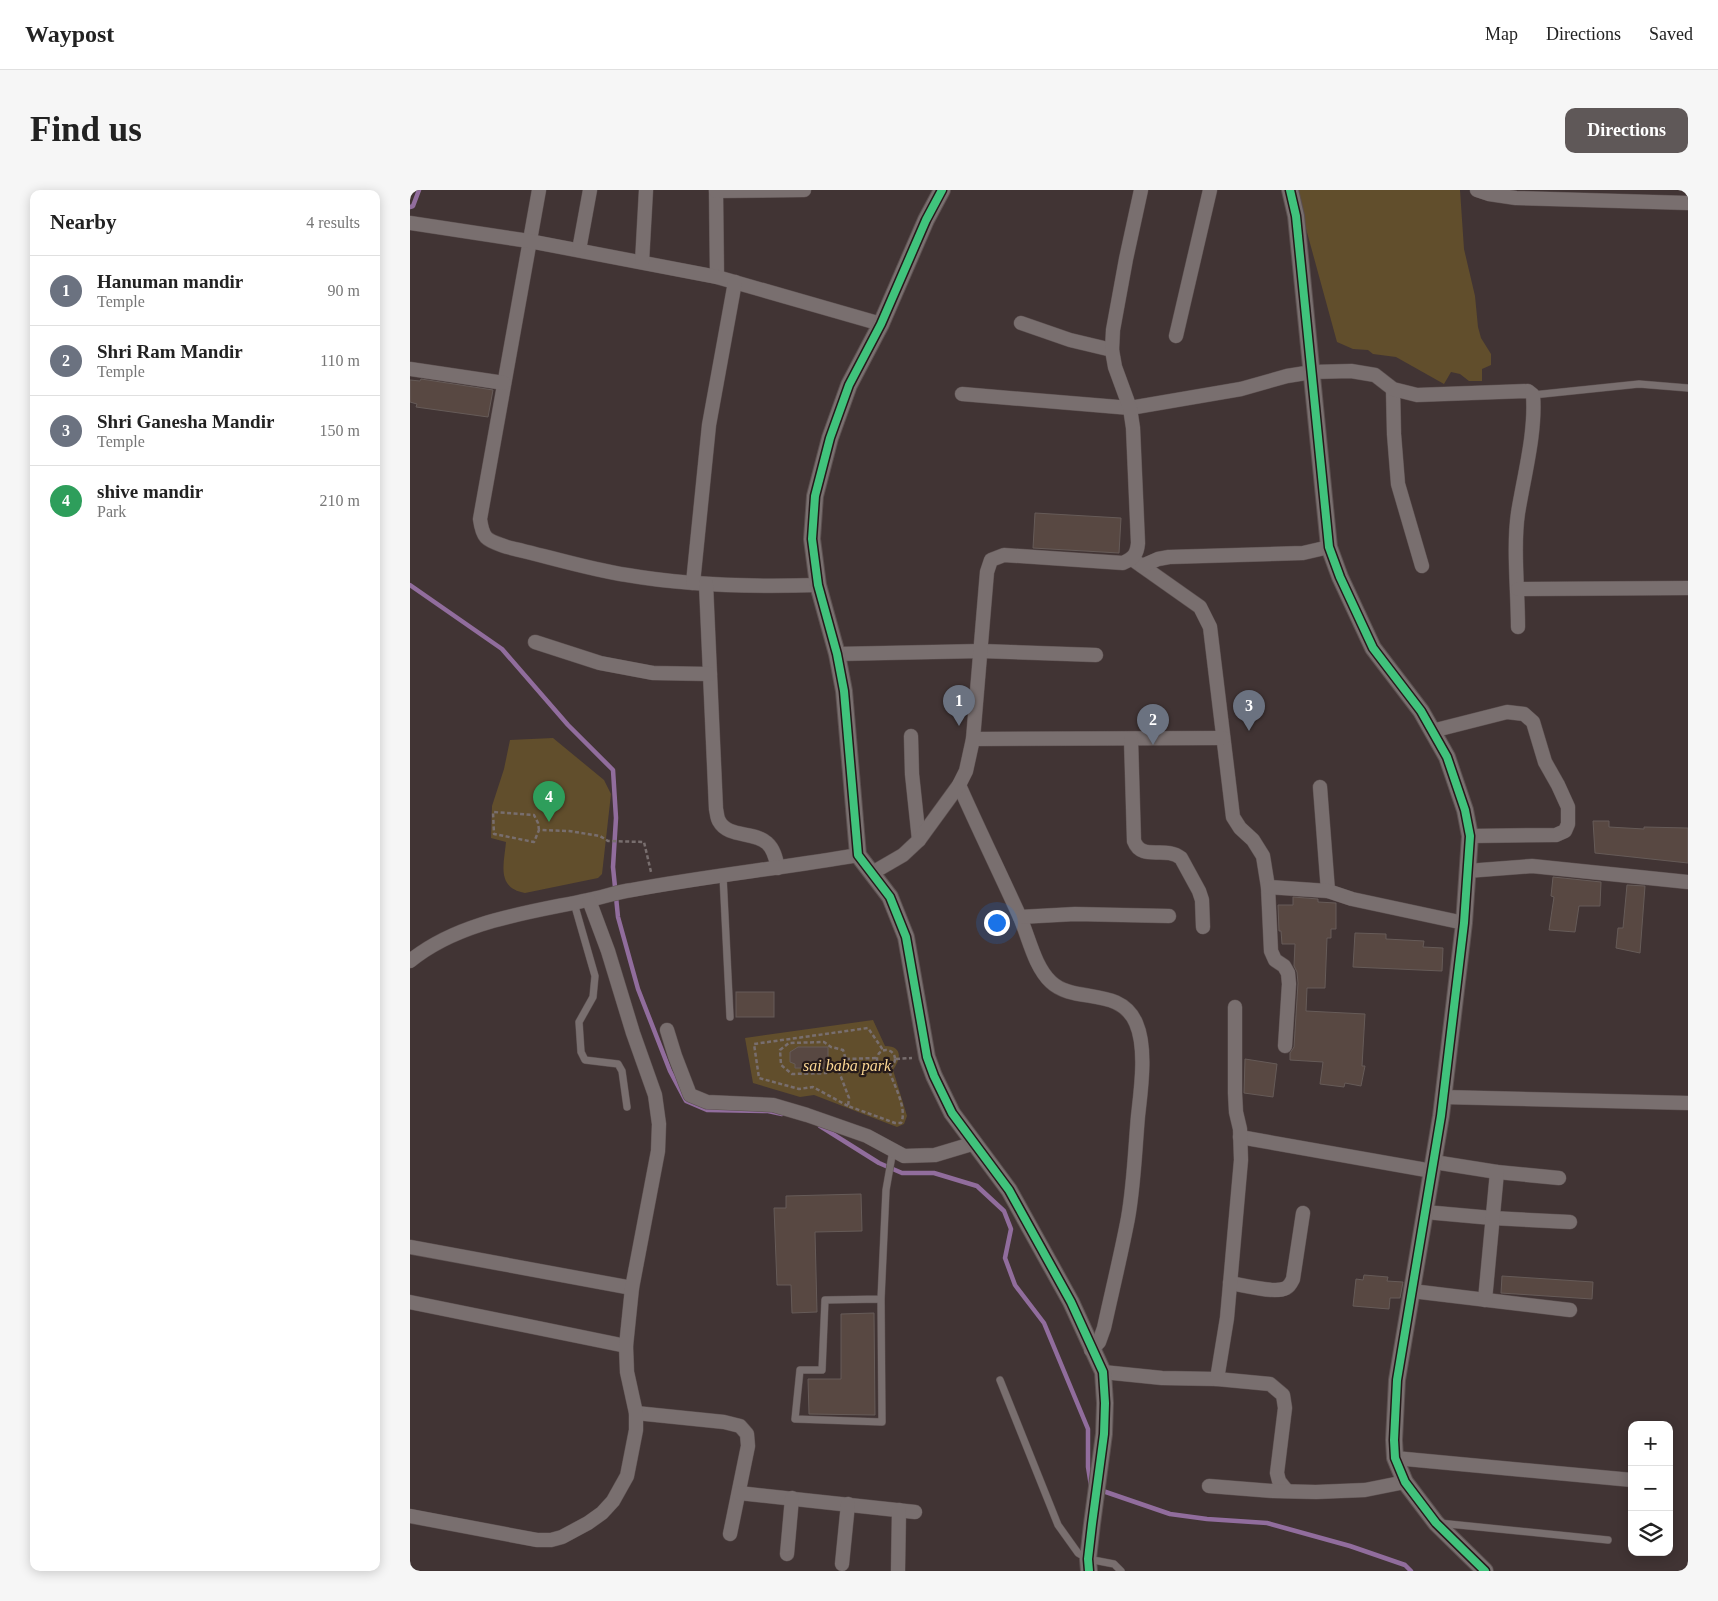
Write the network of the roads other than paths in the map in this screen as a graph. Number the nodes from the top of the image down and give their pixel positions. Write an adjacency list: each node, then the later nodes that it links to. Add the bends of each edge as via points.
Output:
1 (539, 190): 13 (street)
2 (590, 190): 14 (street)
3 (646, 190): 15 (street)
4 (804, 190): 10 (street)
5 (942, 190): 19 (street)
6 (1142, 190): 21 (street, via 1126,259)
7 (1210, 190): 20 (street)
8 (1290, 190): 23 (street, via 1296,216)
9 (1476, 190): 11 (street, via 1516,198)
10 (716, 191): 16 (street)
11 (1688, 203)
12 (416, 224): 13 (street)
13 (529, 241): 14 (street); 24 (street)
14 (579, 250): 15 (street)
15 (642, 262): 16 (street)
16 (718, 277): 17 (street)
17 (735, 282): 19 (street); 33 (street, via 710,425)
18 (1021, 323): 21 (street)
19 (881, 324): 34 (street, via 849,385 830,438 815,496 812,540)
20 (1176, 336)
21 (1112, 350): 29 (street)
22 (410, 369): 24 (street)
23 (1312, 372): 26 (street, via 1351,371 1375,375); 29 (street, via 1241,389); 30 (street)
24 (504, 383): 33 (street, via 480,519 482,532 490,541 626,575)
25 (1688, 388): 28 (lane, via 1639,384)
26 (1393, 389): 28 (street, via 1417,395 1528,391); 32 (street, via 1398,484)
27 (962, 394): 29 (street)
28 (1533, 395): 36 (street, via 1529,451 1517,530)
29 (1130, 408): 31 (street)
30 (1329, 547): 31 (street, via 1303,553 1169,557); 43 (street, via 1373,648 1421,711)
31 (1137, 562): 39 (street, via 1004,555 991,560); 45 (street, via 1200,607 1205,616 1212,640)
32 (1422, 566)
33 (699, 583): 34 (street, via 762,587); 42 (street)
34 (818, 585): 40 (street)
35 (1688, 588): 36 (street)
36 (1518, 589): 37 (street)
37 (1518, 627)
38 (535, 642): 42 (street, via 600,663 653,673)
39 (981, 651): 40 (street); 41 (street); 46 (street)
40 (837, 654): 52 (street, via 844,691)
41 (1096, 655)
42 (710, 674): 53 (street, via 719,821 727,830 761,838 774,852)
43 (1432, 732): 50 (street, via 1447,758 1465,810); 50 (street, via 1507,712 1524,714 1533,722 1545,762 1568,807 1565,831 1556,835)
44 (911, 736): 51 (street)
45 (1223, 738): 47 (street); 58 (street, via 1233,817 1262,856)
46 (973, 739): 47 (street); 48 (street, via 966,771)
47 (1131, 739): 65 (street, via 1136,848 1142,852 1170,852 1181,858 1202,900)
48 (958, 785): 51 (street); 63 (street)
49 (1320, 787): 59 (street)
50 (1470, 836): 54 (street)
51 (919, 840): 55 (street, via 904,855)
52 (858, 855): 53 (street); 55 (street)
53 (778, 868): 56 (street)
54 (1467, 871): 57 (street, via 1532,866); 64 (street)
55 (872, 873): 75 (street, via 890,897 906,936 923,1034 934,1076 952,1113)
56 (722, 876): 60 (street); 68 (lane)
57 (1688, 882)
58 (1268, 887): 59 (street); 70 (street, via 1271,951 1288,973)
59 (1328, 890): 64 (street, via 1352,899)
60 (589, 900): 61 (street); 86 (street, via 655,1095 659,1124 658,1151)
61 (574, 903): 66 (street, via 517,914 466,930 426,948); 73 (lane, via 595,976 593,997 579,1022 581,1052 585,1060 618,1064 622,1070)
62 (1169, 916): 63 (street, via 1075,914)
63 (1020, 917): 93 (street, via 1042,971 1052,983 1061,990 1101,997 1124,1007 1137,1024 1142,1050 1128,1216 1104,1328 1099,1342)
64 (1464, 922): 71 (street)
65 (1203, 927)
66 (410, 961)
67 (1236, 1007): 74 (street, via 1235,1093)
68 (730, 1017)
69 (667, 1030): 76 (street, via 690,1095 707,1102 773,1105 867,1136)
70 (1285, 1046)
71 (1444, 1097): 72 (street); 77 (street)
72 (1688, 1103)
73 (627, 1107)
74 (1240, 1137): 77 (street); 85 (street, via 1241,1160)
75 (975, 1143): 76 (street, via 935,1155); 93 (street, via 1009,1190 1071,1302)
76 (892, 1154): 88 (lane, via 886,1190)
77 (1433, 1166): 78 (street); 80 (street)
78 (1497, 1172): 79 (street); 82 (street)
79 (1559, 1178)
80 (1425, 1212): 82 (street); 87 (street)
81 (1303, 1213): 85 (street, via 1290,1285 1284,1289 1270,1289)
82 (1492, 1218): 83 (street); 89 (street)
83 (1570, 1222)
84 (410, 1247): 86 (street)
85 (1230, 1284): 96 (street)
86 (632, 1288): 92 (street)
87 (1412, 1291): 89 (street); 98 (street, via 1397,1380)
88 (881, 1299): 88 (lane, via 882,1422 795,1419 800,1370 822,1370 825,1300)
89 (1485, 1300): 91 (street)
90 (410, 1302): 92 (street)
91 (1570, 1310)
92 (626, 1346): 97 (street, via 627,1372)
93 (1091, 1350): 94 (street)
94 (1103, 1372): 96 (street); 114 (street, via 1104,1434)
95 (1000, 1380): 114 (lane, via 1058,1525)
96 (1217, 1380): 102 (street, via 1270,1384 1283,1395 1286,1408 1278,1473)
97 (636, 1413): 103 (street, via 740,1426 747,1434 748,1446); 108 (street, via 636,1430 626,1476 613,1501 588,1523 562,1537 537,1540)
98 (1395, 1458): 99 (street); 100 (street)
99 (1628, 1480)
100 (1405, 1482): 102 (street, via 1365,1490); 109 (street)
101 (1209, 1486): 102 (street)
102 (1287, 1491)
103 (739, 1493): 104 (street); 110 (street)
104 (792, 1498): 105 (street); 112 (street)
105 (848, 1504): 106 (street); 113 (street)
106 (899, 1510): 107 (street); 115 (street)
107 (915, 1512)
108 (410, 1516)
109 (1436, 1523): 111 (lane); 117 (street)
110 (730, 1534)
111 (1608, 1540)
112 (787, 1554)
113 (842, 1564)
114 (1089, 1565): 116 (lane, via 1114,1564)
115 (898, 1571)
116 (1121, 1571)
117 (1485, 1571)

